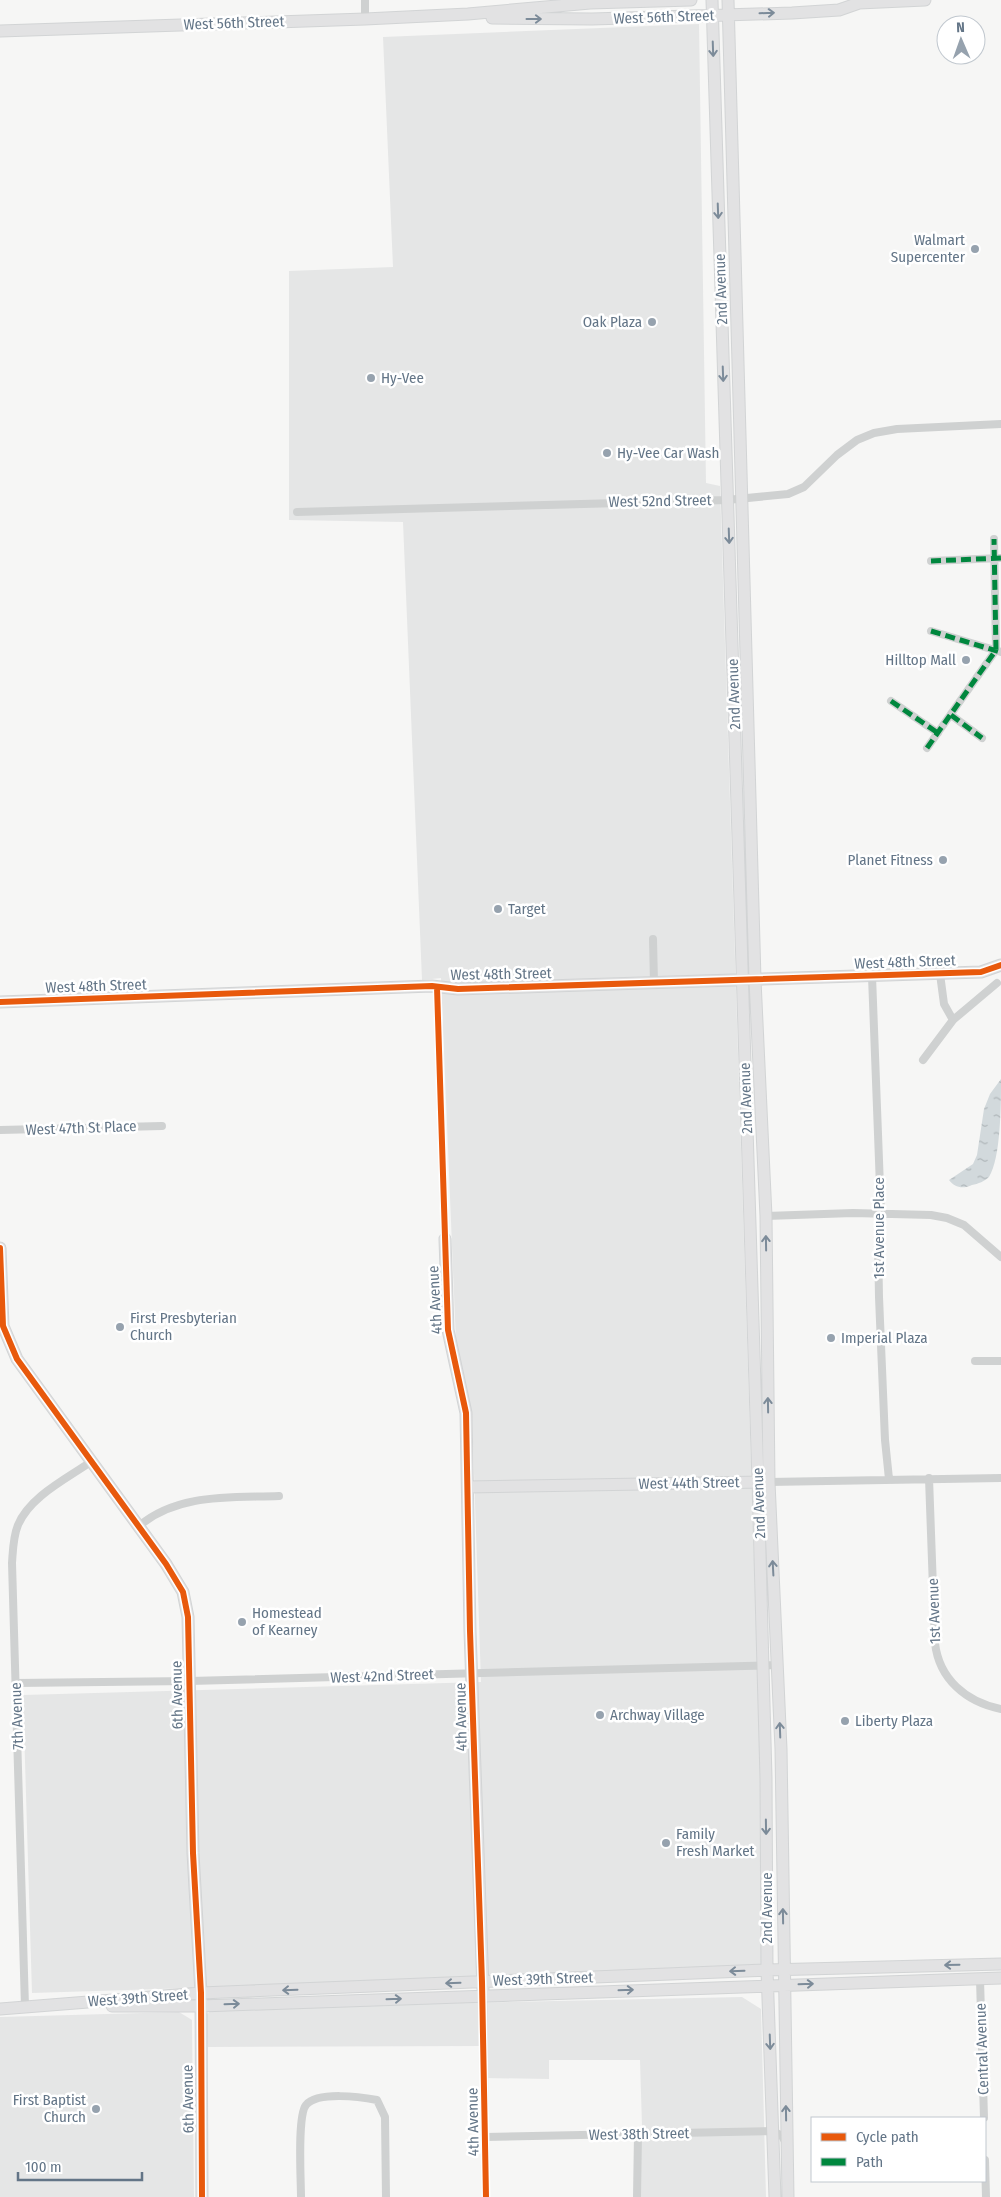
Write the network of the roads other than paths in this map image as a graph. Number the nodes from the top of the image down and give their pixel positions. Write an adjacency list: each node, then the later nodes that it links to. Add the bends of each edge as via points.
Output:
1 (364, 0): 11 (street)
2 (691, 0): 6 (main road, West 56th Street)
3 (712, 0): 9 (main road, 2nd Avenue)
4 (728, 0): 10 (main road, 2nd Avenue)
5 (925, 0): 7 (main road, West 56th Street)
6 (590, 2): 8 (main road, West 56th Street); 12 (street)
7 (855, 2): 10 (main road, West 56th Street, one-way to 7, via 839,10)
8 (468, 14): 11 (main road, West 56th Street); 12 (main road, West 56th Street, one-way to 12, via 502,19)
9 (712, 15): 10 (main road, West 56th Street); 12 (main road, West 56th Street); 16 (main road, 2nd Avenue, one-way to 16)
10 (729, 15): 15 (main road, 2nd Avenue)
11 (365, 19): 13 (main road, West 56th Street)
12 (592, 19)
13 (0, 30)
14 (1001, 424): 15 (street, West 52nd Street, via 874,433 857,440 837,455 804,486 788,494)
15 (743, 499): 16 (street, West 52nd Street); 33 (main road, 2nd Avenue)
16 (727, 500): 17 (street, West 52nd Street); 32 (main road, 2nd Avenue, one-way to 32)
17 (297, 512)
18 (994, 539): 19 (street)
19 (997, 559): 20 (street); 22 (street)
20 (931, 561)
21 (931, 631): 22 (street)
22 (999, 651): 24 (street)
23 (891, 701): 25 (street)
24 (951, 715): 25 (street); 26 (street)
25 (938, 733): 27 (street)
26 (982, 738)
27 (927, 748)
28 (653, 939): 34 (street)
29 (1001, 964): 30 (main road, West 48th Street, via 980,972)
30 (940, 974): 31 (main road, West 48th Street); 38 (street, via 944,1004)
31 (872, 976): 33 (main road, West 48th Street); 42 (street, 1st Avenue Place)
32 (743, 980): 33 (main road, West 48th Street); 34 (main road, West 48th Street); 54 (main road, 2nd Avenue)
33 (755, 980): 43 (main road, 2nd Avenue)
34 (654, 983): 36 (main road, West 48th Street, via 458,990)
35 (997, 983): 38 (street)
36 (437, 986): 37 (main road, West 48th Street); 44 (street)
37 (0, 1002)
38 (953, 1020): 39 (street)
39 (923, 1060)
40 (162, 1126): 41 (street, West 47th St Place)
41 (0, 1130)
42 (880, 1213): 43 (street); 47 (street, via 947,1218 964,1225); 53 (street, 1st Avenue Place, via 879,1298)
43 (766, 1216): 54 (main road, 2nd Avenue, one-way to 43)
44 (445, 1239): 55 (main road, 4th Avenue, via 448,1330 466,1414)
45 (0, 1248): 46 (main road, 6th Avenue)
46 (0, 1253): 50 (main road, 6th Avenue, via 3,1326 8,1342)
47 (1001, 1257)
48 (1001, 1360): 49 (street)
49 (975, 1361)
50 (92, 1461): 57 (main road, 6th Avenue); 62 (street, 7th Avenue, via 33,1504 19,1524 13,1543 12,1563)
51 (930, 1478): 52 (street, West 44th Street); 53 (street, West 44th Street); 63 (street, 1st Avenue, via 938,1659 957,1689 983,1704)
52 (1001, 1478)
53 (889, 1479): 54 (street, West 44th Street)
54 (764, 1482): 55 (main road, West 44th Street); 58 (main road, 2nd Avenue); 59 (main road, 2nd Avenue, one-way to 54)
55 (468, 1487): 60 (main road, 4th Avenue)
56 (279, 1496): 57 (street, via 199,1499 152,1515)
57 (139, 1526): 61 (main road, 6th Avenue, via 183,1592 188,1617)
58 (763, 1665): 59 (street, West 42nd Street); 60 (street, West 42nd Street); 65 (main road, 2nd Avenue, one-way to 65)
59 (778, 1665): 66 (main road, 2nd Avenue, one-way to 59)
60 (473, 1672): 61 (street, West 42nd Street); 69 (main road, 4th Avenue)
61 (190, 1681): 62 (street, West 42nd Street); 72 (main road, 6th Avenue, via 193,1853)
62 (16, 1683): 75 (street, 7th Avenue)
63 (1001, 1709)
64 (1001, 1964): 66 (main road, West 39th Street, one-way to 66)
65 (767, 1970): 66 (main road, West 39th Street); 69 (main road, West 39th Street, one-way to 69); 71 (main road, 2nd Avenue)
66 (783, 1970): 70 (main road, 2nd Avenue)
67 (1001, 1978): 68 (main road, West 39th Street)
68 (980, 1979): 70 (main road, West 39th Street, one-way to 68); 77 (street, Central Avenue)
69 (482, 1982): 72 (main road, West 39th Street, one-way to 72); 73 (main road, 4th Avenue)
70 (784, 1985): 71 (main road, West 39th Street); 81 (main road, 2nd Avenue, one-way to 70)
71 (767, 1986): 73 (main road, West 39th Street, one-way to 71); 78 (main road, 2nd Avenue, one-way to 78)
72 (201, 1993): 74 (main road, 6th Avenue); 75 (main road, West 39th Street)
73 (483, 1996): 74 (main road, West 39th Street, one-way to 73); 80 (street, 4th Avenue)
74 (201, 2006): 75 (main road, West 39th Street); 83 (main road, 6th Avenue)
75 (25, 2007): 76 (main road, West 39th Street)
76 (0, 2008)
77 (984, 2117)
78 (773, 2131): 79 (street, West 38th Street); 81 (street, via 782,2136); 88 (main road, 2nd Avenue)
79 (638, 2134): 80 (street, West 38th Street); 87 (street)
80 (486, 2137): 86 (street, 4th Avenue)
81 (787, 2145): 89 (main road, 2nd Avenue)
82 (986, 2182): 90 (street)
83 (202, 2197)
84 (301, 2197): 85 (street, via 301,2132 305,2106 311,2100 356,2096 377,2100 385,2117)
85 (386, 2197)
86 (486, 2197)
87 (637, 2197)
88 (775, 2197)
89 (788, 2197)
90 (986, 2197)

